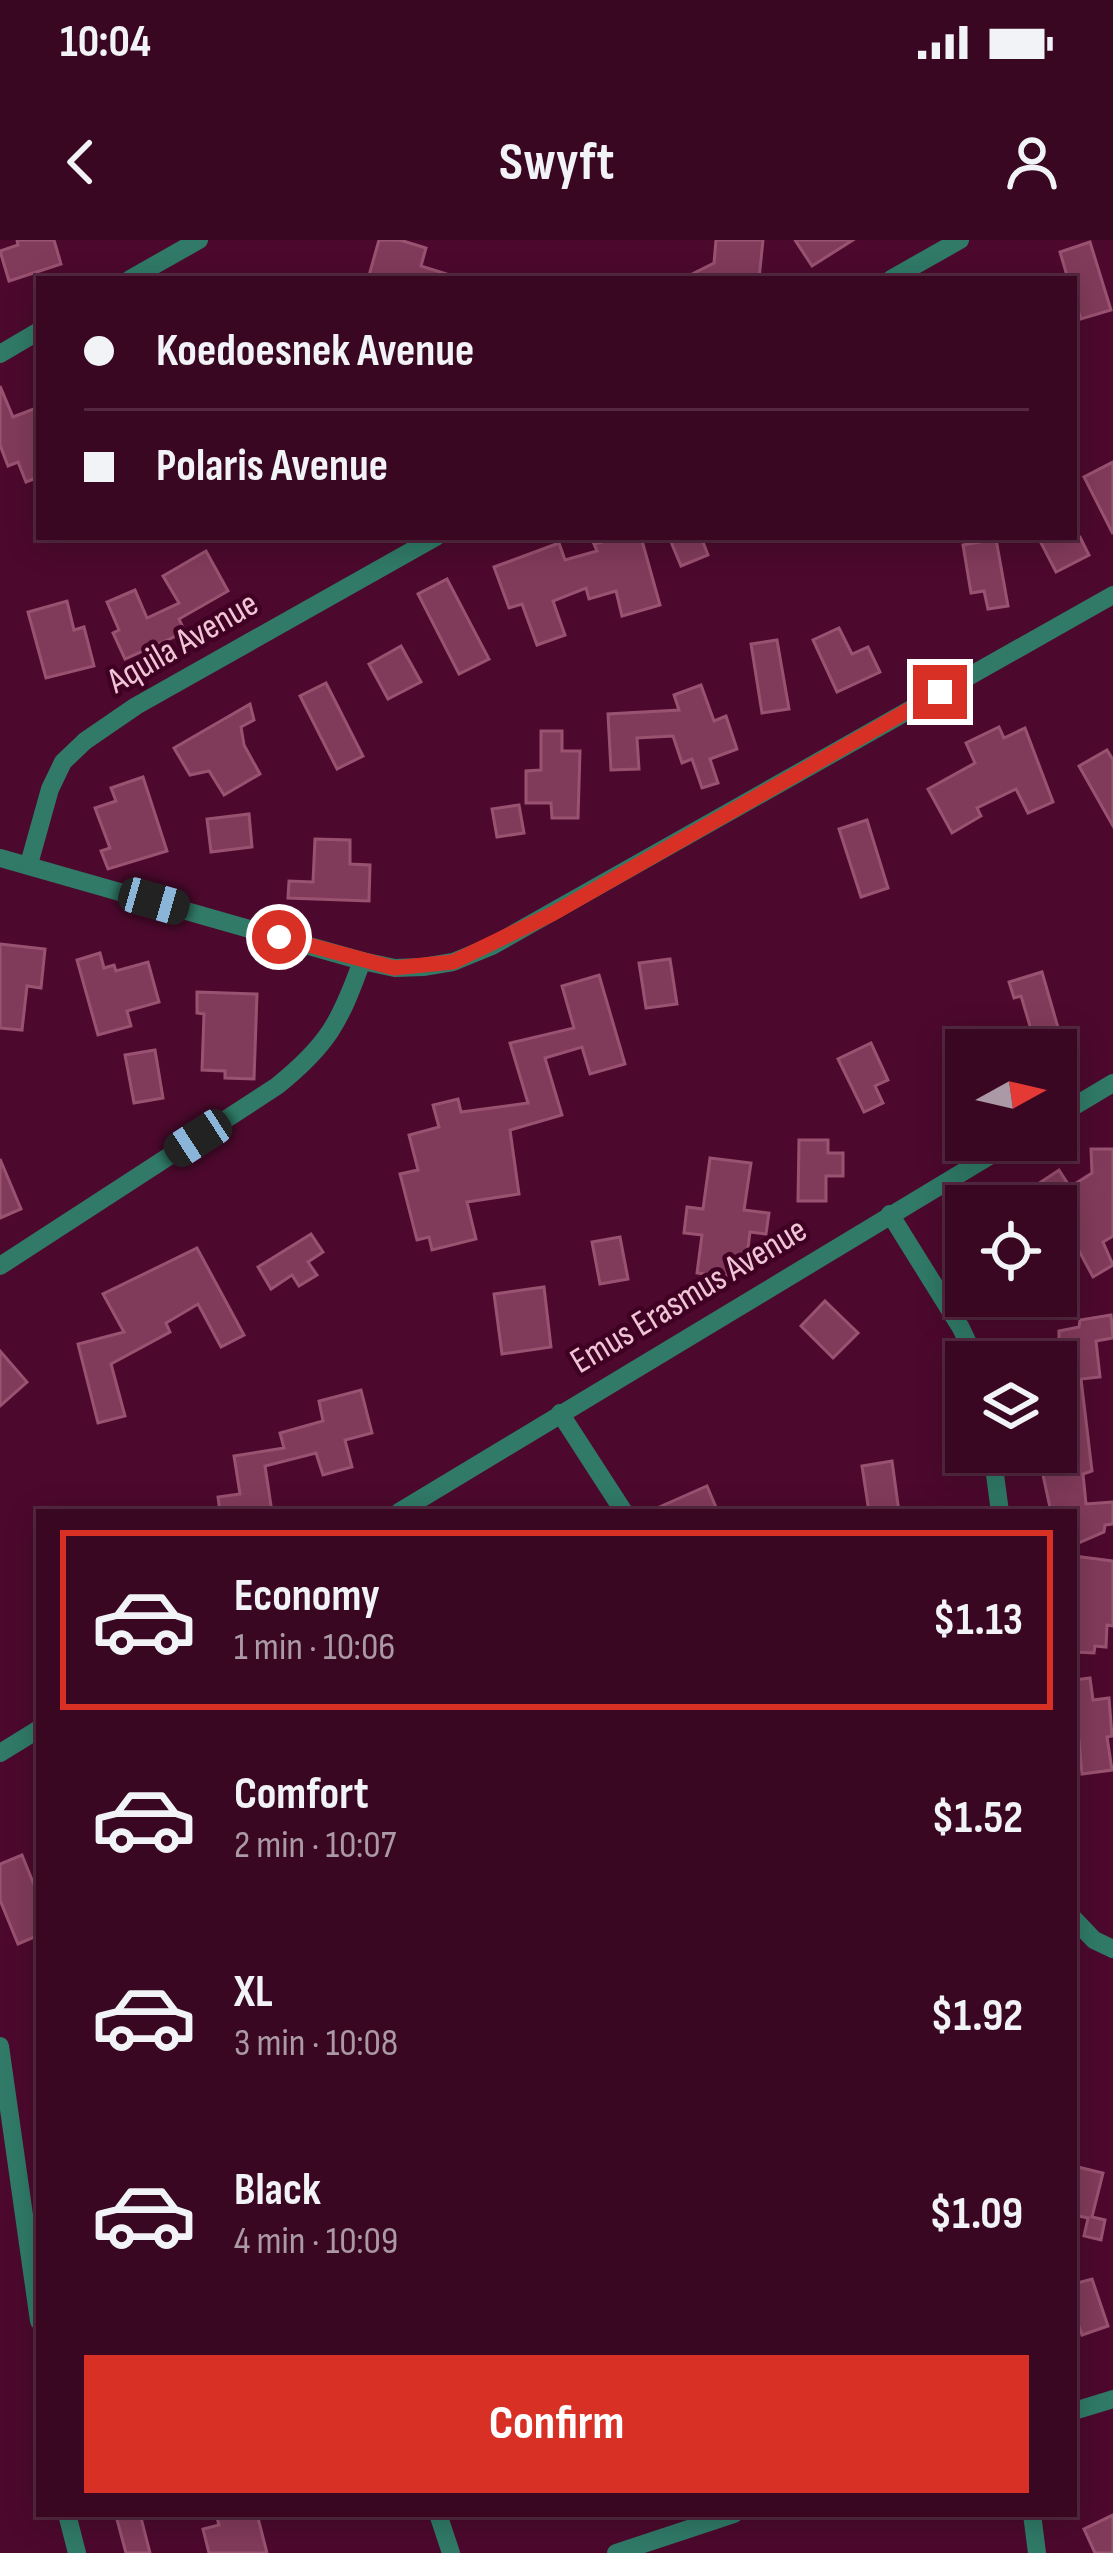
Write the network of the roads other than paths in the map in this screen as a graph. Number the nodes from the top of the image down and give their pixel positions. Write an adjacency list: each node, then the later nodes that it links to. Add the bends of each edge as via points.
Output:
1 (199, 240): 3 (street)
2 (960, 240): 4 (street)
3 (135, 276)
4 (896, 276)
5 (36, 334): 6 (street)
6 (0, 354)
7 (431, 540): 10 (street, Aquila Avenue, via 85,740 50,789)
8 (1113, 595): 11 (street, via 492,946 423,967)
9 (0, 858): 10 (street)
10 (29, 864): 11 (street)
11 (362, 962): 16 (street, via 334,1029 311,1059)
12 (1113, 1083): 13 (street)
13 (1077, 1104)
14 (980, 1161): 15 (street, Emus Erasmus Avenue)
15 (890, 1214): 17 (street); 18 (street, Emus Erasmus Avenue)
16 (0, 1266)
17 (967, 1341)
18 (560, 1413): 20 (street, Emus Erasmus Avenue); 21 (street)
19 (995, 1473): 22 (street)
20 (404, 1509)
21 (622, 1509)
22 (1000, 1509)
23 (36, 1732): 24 (street)
24 (0, 1753)
25 (1077, 1921): 26 (street)
26 (1113, 1949)
27 (0, 2046): 28 (street)
28 (36, 2300)
29 (1113, 2399): 30 (street)
30 (1077, 2410)
31 (68, 2517): 35 (street)
32 (439, 2517): 36 (street)
33 (725, 2517): 37 (street)
34 (1032, 2517): 38 (street)
35 (77, 2553)
36 (451, 2553)
37 (616, 2553)
38 (1037, 2553)

